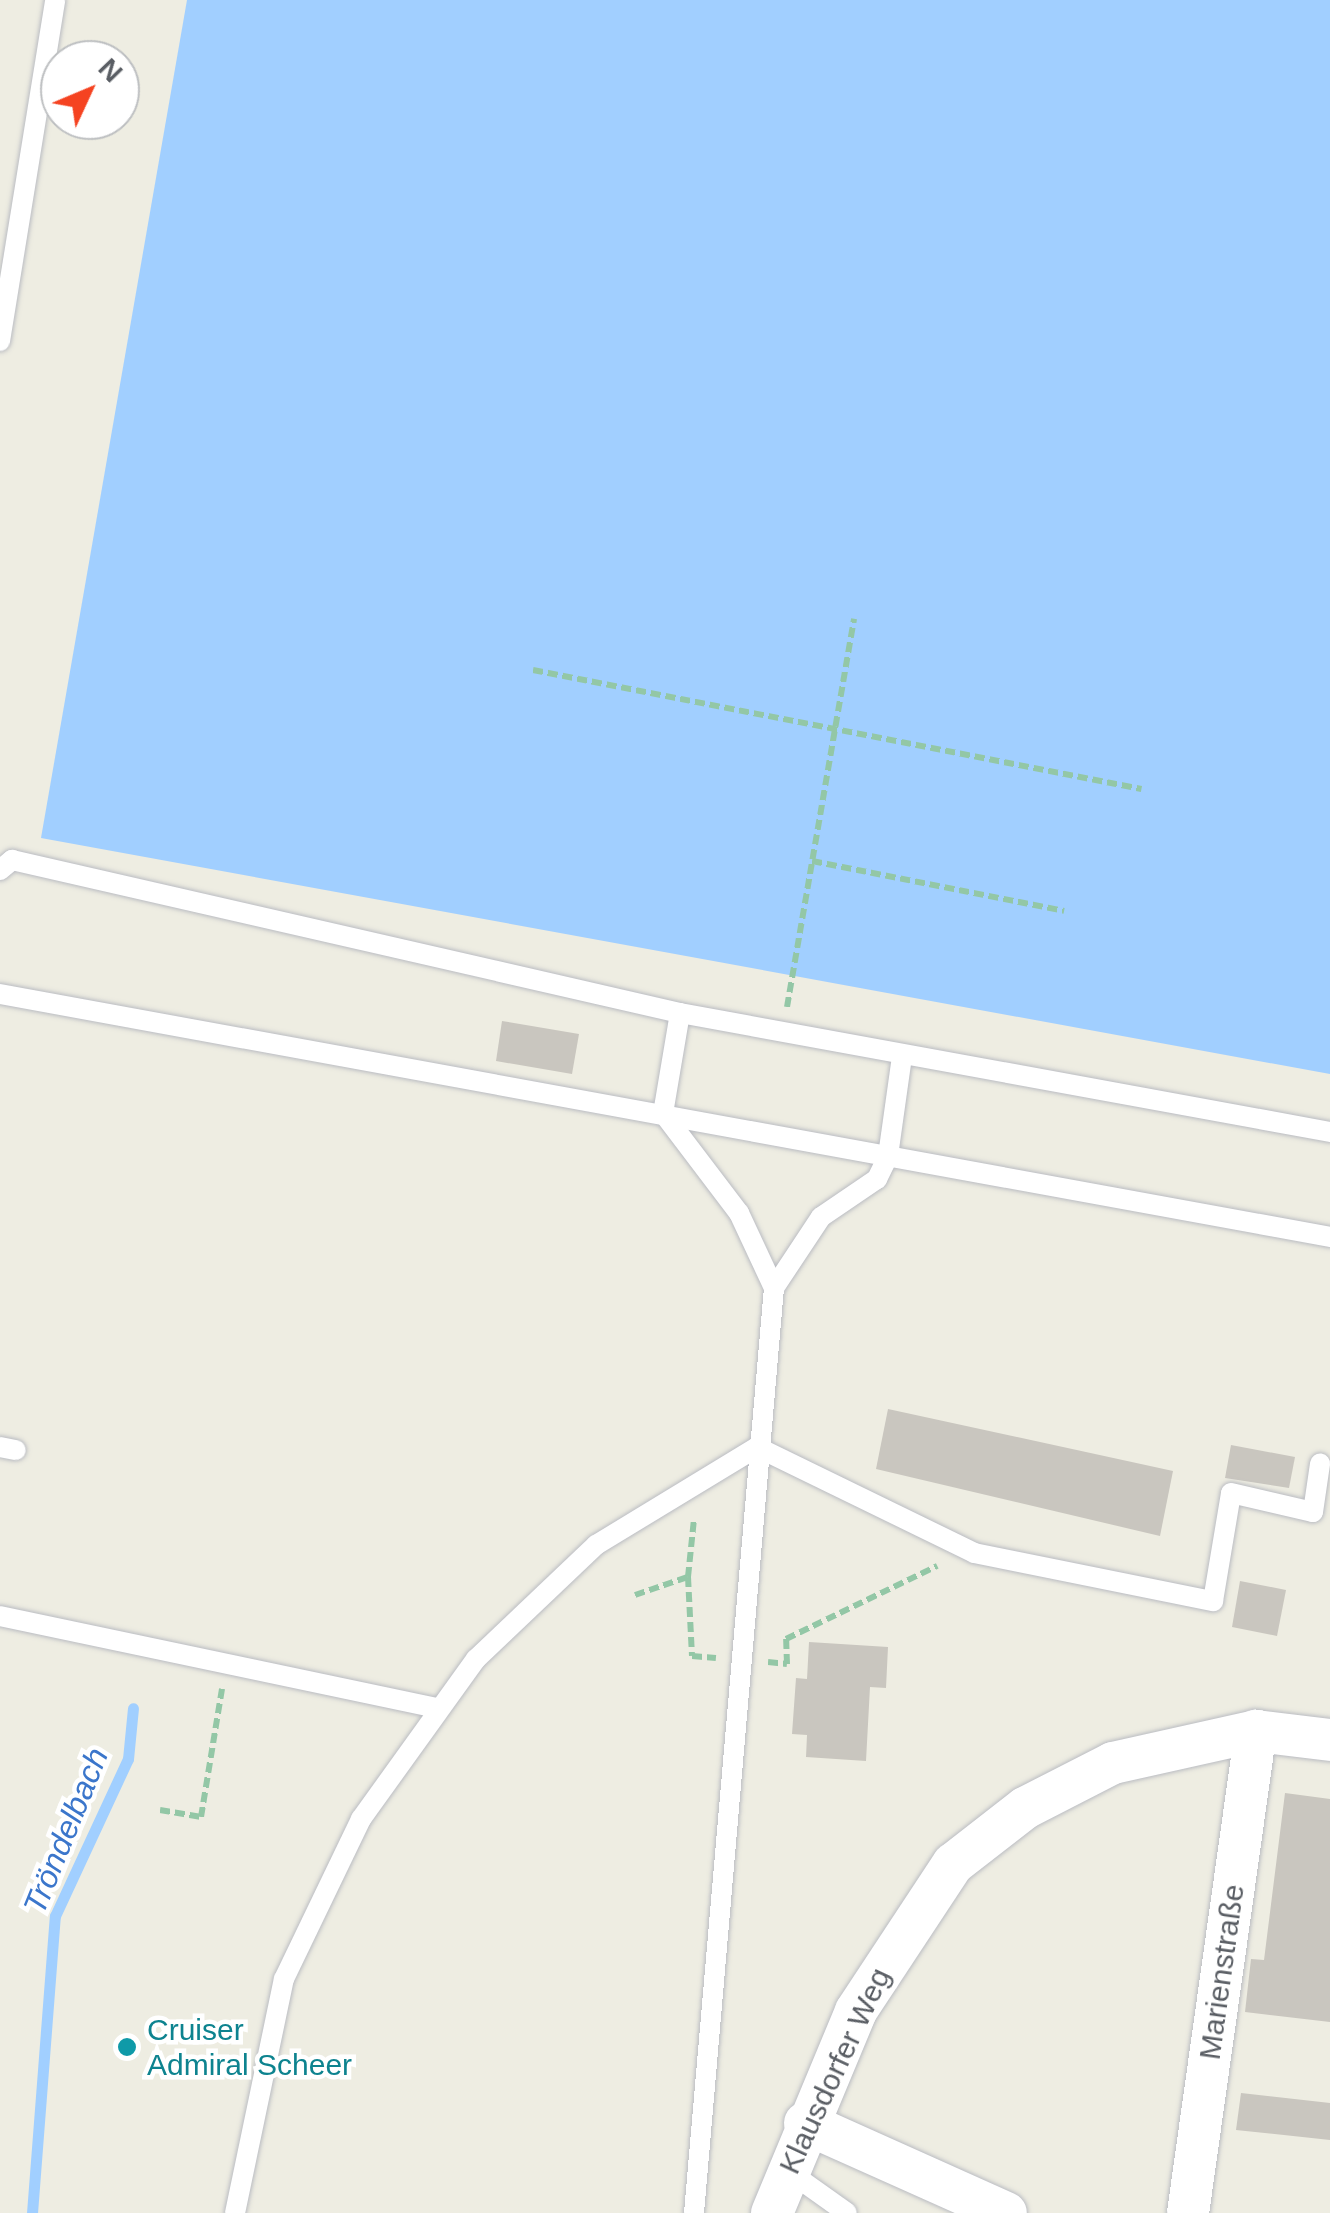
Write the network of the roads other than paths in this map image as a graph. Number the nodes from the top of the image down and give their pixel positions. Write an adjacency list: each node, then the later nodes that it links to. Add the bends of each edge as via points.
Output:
1 (55, 0): 2 (lane)
2 (0, 341)
3 (0, 870): 5 (lane, via 12,860)
4 (0, 994): 7 (lane)
5 (680, 1013): 6 (lane); 7 (lane)
6 (902, 1056): 8 (lane); 9 (lane)
7 (663, 1114): 9 (lane); 11 (lane, via 739,1213)
8 (1330, 1132)
9 (888, 1156): 10 (lane); 11 (lane, via 877,1179 821,1218)
10 (1330, 1237)
11 (774, 1288): 12 (lane)
12 (756, 1447): 13 (lane, via 974,1553 1212,1602 1231,1493 1313,1512); 15 (lane, via 596,1545); 21 (lane)
13 (1320, 1464)
14 (0, 1616): 15 (lane)
15 (436, 1708): 20 (lane, via 361,1819 284,1980)
16 (1256, 1731): 17 (street, Klausdorfer Weg); 18 (street, Klausdorfer Weg, via 1113,1763 1025,1808 953,1864 856,2011); 25 (street, Marienstraße)
17 (1330, 1740)
18 (805, 2122): 19 (street, Klausdorfer Weg); 24 (street)
19 (786, 2170): 22 (street, Klausdorfer Weg); 23 (lane)
20 (235, 2213)
21 (694, 2213)
22 (772, 2213)
23 (846, 2213)
24 (1006, 2213)
25 (1188, 2213)

